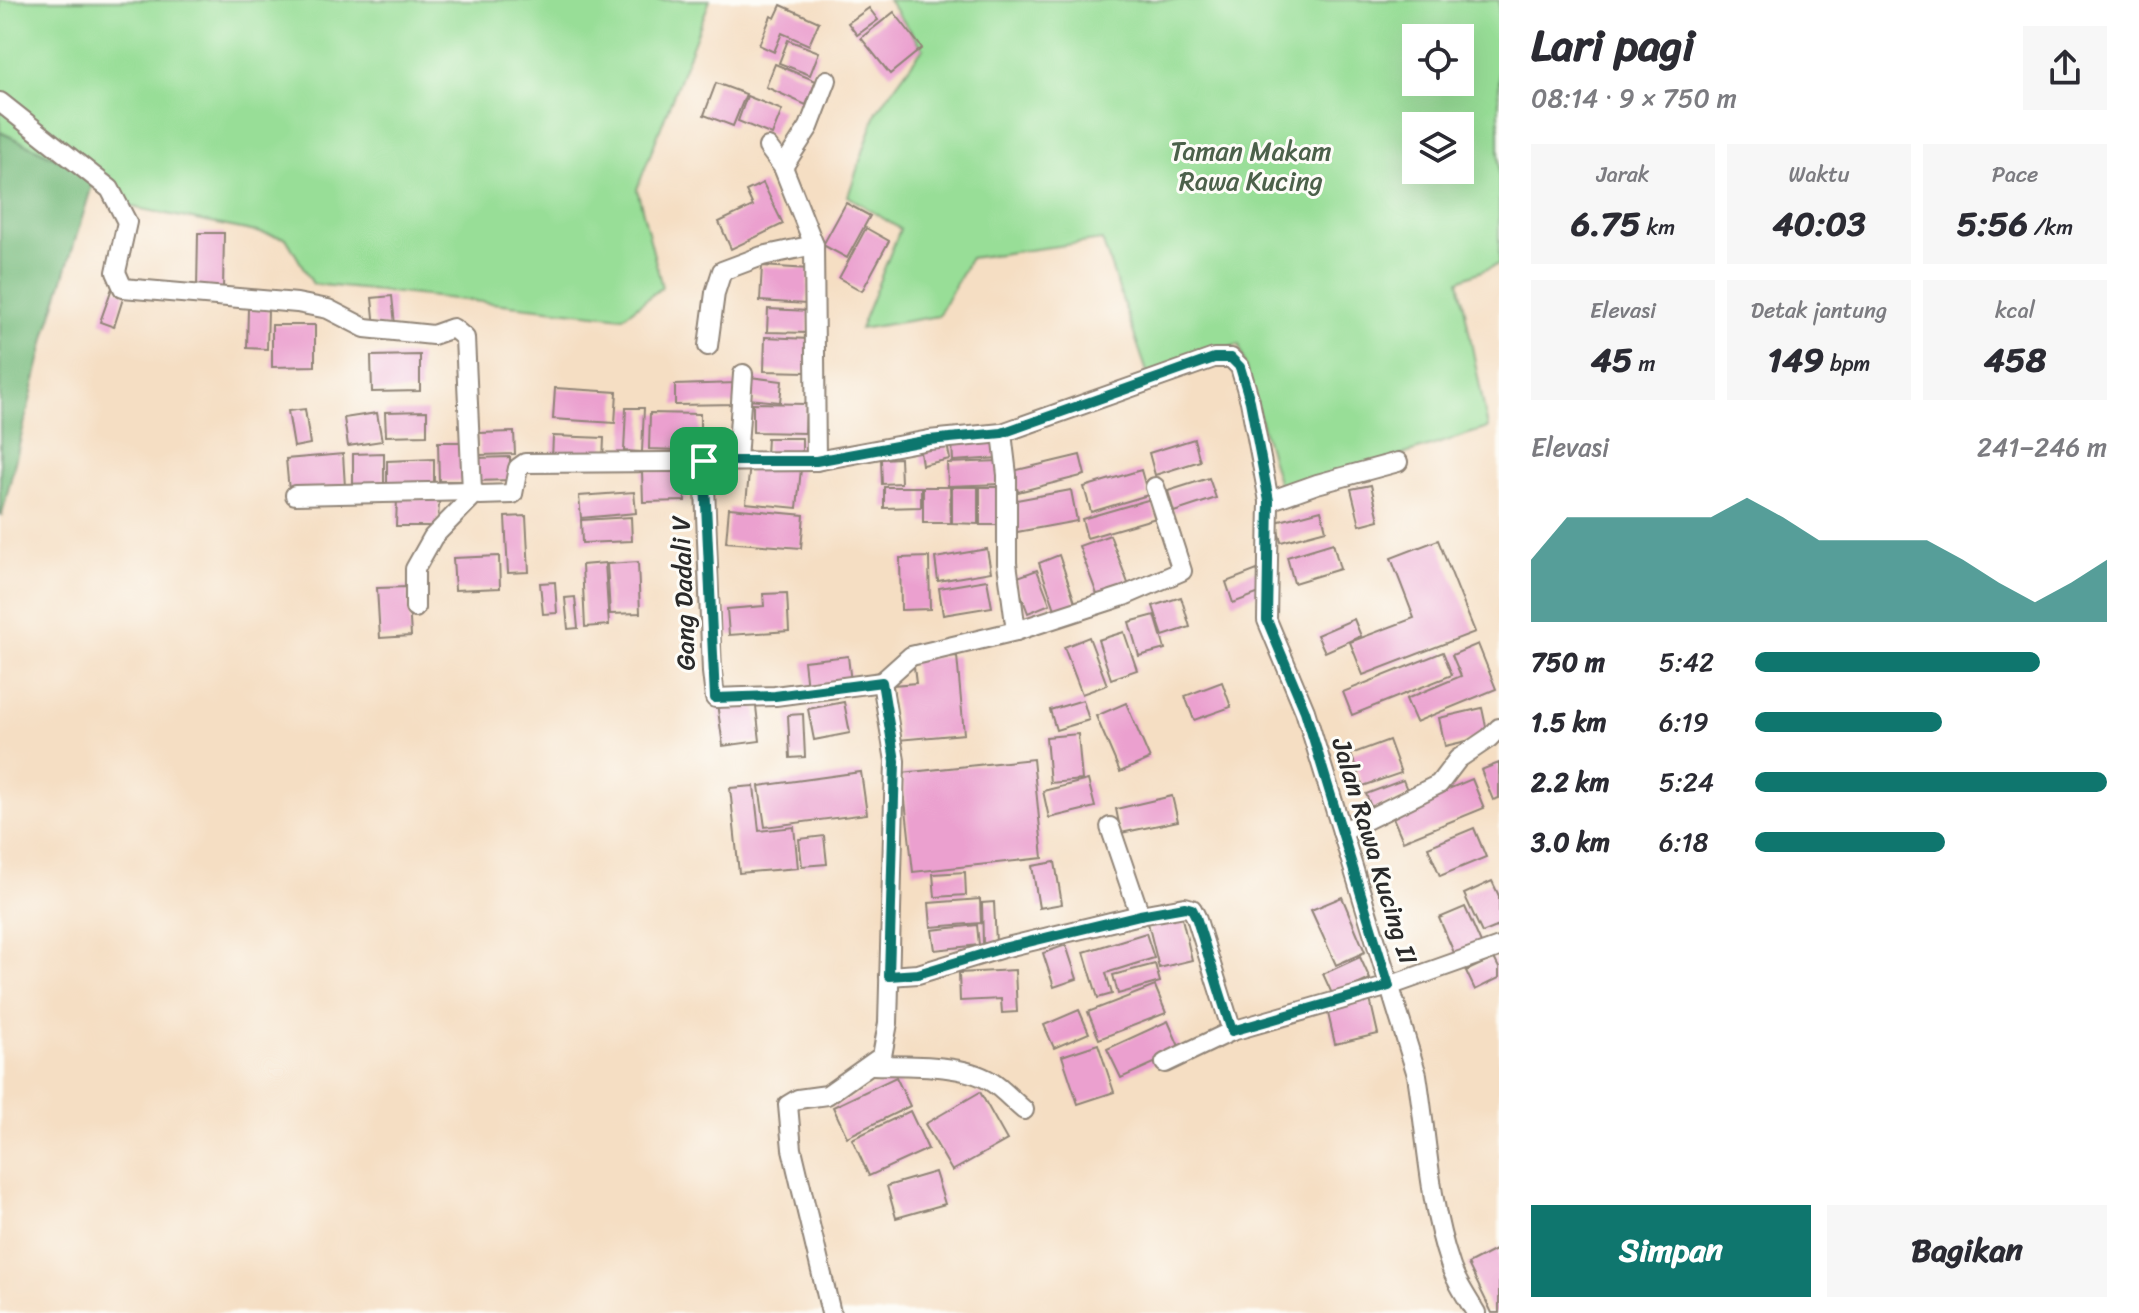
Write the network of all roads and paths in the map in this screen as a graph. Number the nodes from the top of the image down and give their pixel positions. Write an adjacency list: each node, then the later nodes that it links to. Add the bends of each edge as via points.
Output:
1 (827, 80): 4 (street, via 809,127)
2 (0, 102): 14 (street, via 110,189 127,222 116,272 123,288 297,303 328,309 365,328 433,335 453,328 465,338)
3 (768, 147): 4 (street)
4 (783, 167): 5 (street)
5 (814, 245): 6 (street, via 722,271); 11 (street)
6 (708, 346)
7 (743, 374): 9 (street)
8 (1002, 433): 11 (street); 16 (street, Jalan Rawa Kucing II, via 1214,358 1231,358 1240,367 1250,401); 18 (street, via 1007,563)
9 (737, 460): 10 (street); 11 (street)
10 (704, 461): 14 (street, via 525,463 518,468 513,494); 19 (street, Gang Dadali V, via 715,698)
11 (816, 461)
12 (1398, 462): 16 (street)
13 (1155, 487): 18 (street, via 1182,571)
14 (474, 492): 15 (street); 17 (street, via 433,537 415,569)
15 (295, 495)
16 (1269, 501): 22 (street, Jalan Rawa Kucing II, via 1267,620 1305,711)
17 (415, 608)
18 (1016, 631): 19 (street, via 911,656)
19 (882, 682): 25 (street, via 895,761)
20 (1499, 728): 22 (street, via 1458,759 1439,784)
21 (1110, 827): 23 (street)
22 (1342, 832): 26 (street, Jalan Rawa Kucing II)
23 (1140, 915): 25 (street, via 918,974); 27 (street, via 1192,909)
24 (1499, 947): 26 (street)
25 (889, 976): 29 (street, via 886,1037 882,1056)
26 (1389, 986): 27 (street); 32 (street, Jalan Rawa Kucing II, via 1417,1075 1431,1190 1450,1266)
27 (1232, 1031): 28 (street)
28 (1165, 1063)
29 (872, 1065): 30 (street, via 937,1067 990,1080); 31 (street, via 827,1095 788,1105 792,1149)
30 (1024, 1110)
31 (831, 1313)
32 (1476, 1313)

